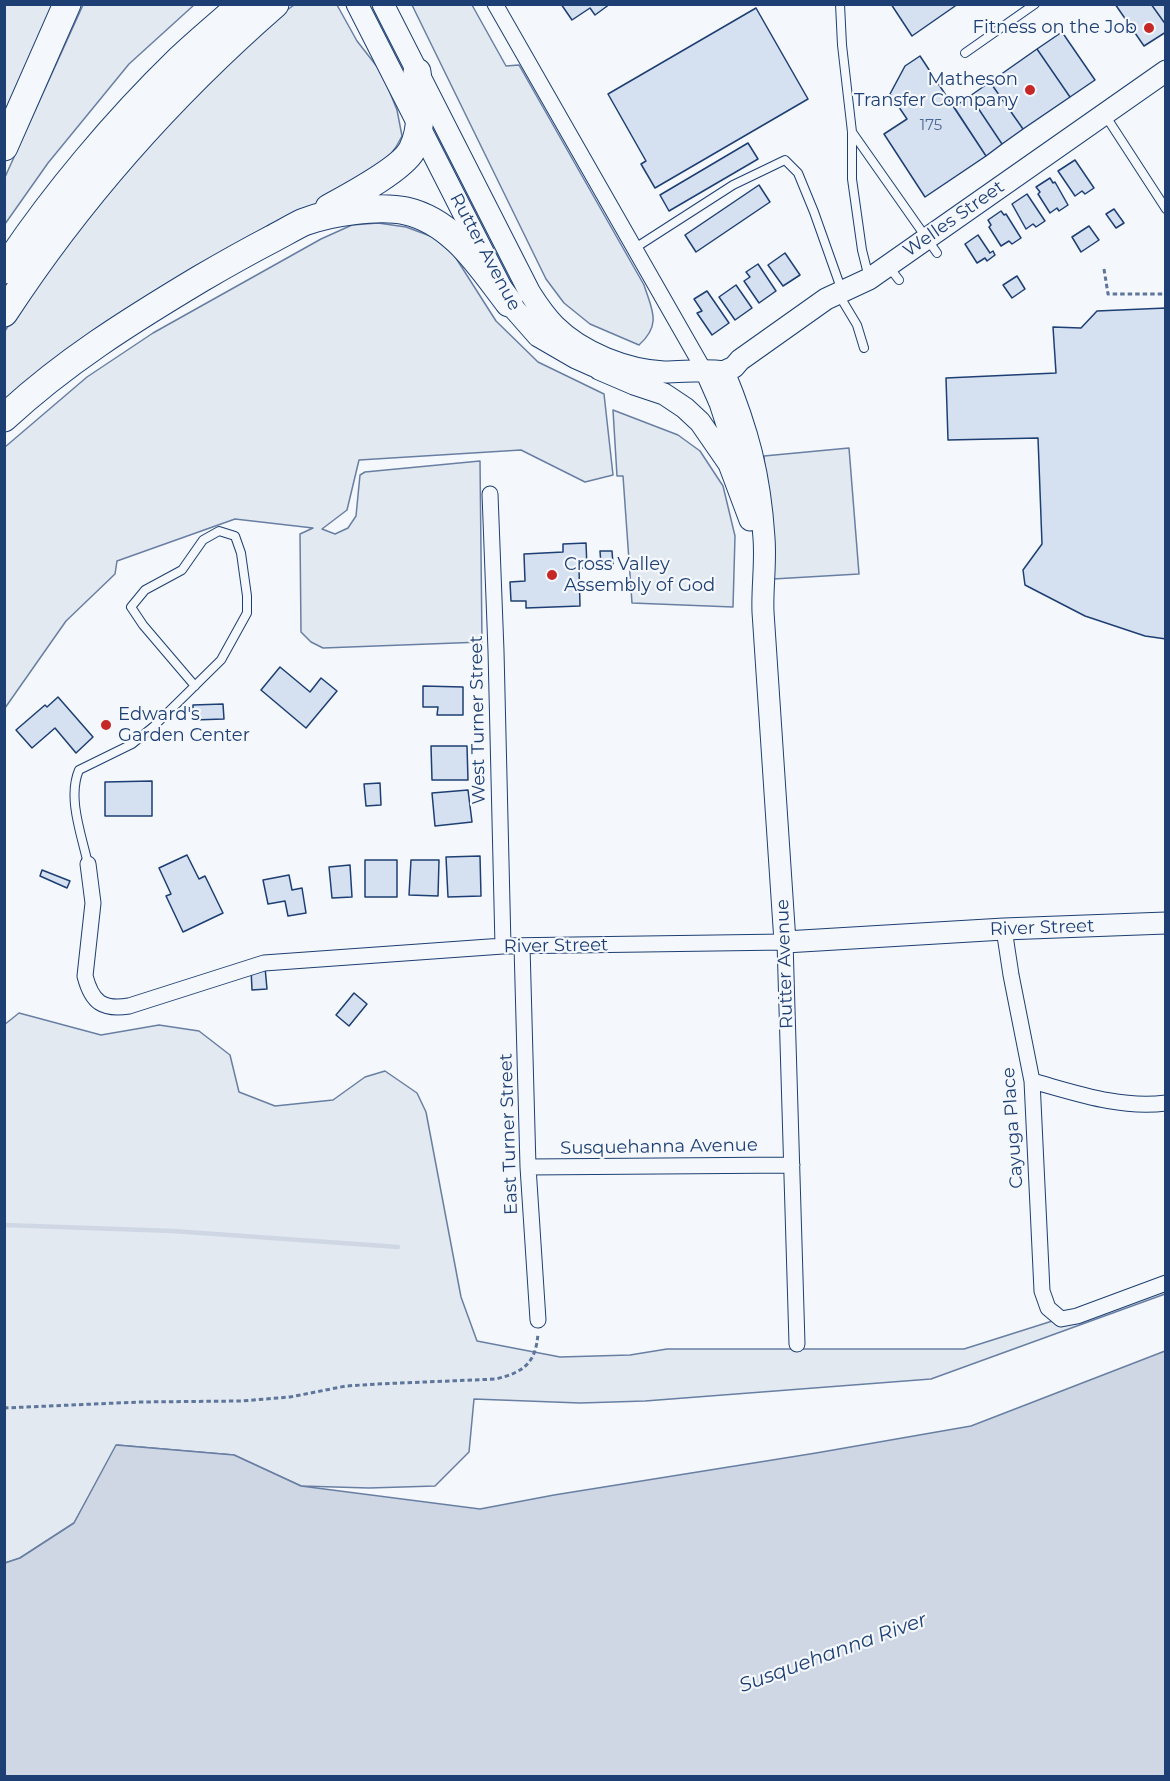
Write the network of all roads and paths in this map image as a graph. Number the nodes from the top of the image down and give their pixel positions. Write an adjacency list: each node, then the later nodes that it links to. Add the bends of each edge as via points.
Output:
1 (67, 4): 15 (highway)
2 (242, 4): 21 (highway, via 113,129)
3 (275, 4): 26 (highway, via 181,92 88,196)
4 (357, 4): 13 (main road, Rutter Avenue)
5 (495, 4): 19 (street, Rutter Avenue)
6 (840, 4): 14 (lane)
7 (1035, 4): 9 (lane)
8 (386, 10): 11 (main road, Rutter Avenue)
9 (965, 53)
10 (1166, 71): 12 (main road, Welles Street)
11 (417, 72): 13 (highway); 29 (main road, Rutter Avenue, via 530,293 554,325 584,347 645,370)
12 (1104, 113): 16 (lane); 18 (main road, Welles Street)
13 (419, 124): 17 (highway, via 411,153 388,173); 25 (main road, Rutter Avenue)
14 (852, 132): 18 (lane); 22 (lane, via 852,179)
15 (4, 147)
16 (1166, 209)
17 (304, 222): 25 (highway, via 373,208 423,217 456,239); 30 (highway, via 101,339)
18 (931, 246): 22 (main road, Welles Street, via 893,273)
19 (634, 248): 24 (lane, via 733,185 784,160 798,173 814,212); 29 (street, Rutter Avenue)
20 (1104, 269): 23 (path, via 1108,294)
21 (4, 270)
22 (869, 279): 24 (main road, Welles Street)
23 (1166, 294)
24 (834, 295): 27 (lane, via 842,300 857,325); 29 (main road, Welles Street)
25 (509, 303): 28 (main road, Rutter Avenue, via 538,336)
26 (4, 313)
27 (864, 348)
28 (599, 369): 29 (main road, Rutter Avenue, via 664,382 686,382); 32 (main road, via 664,394 685,408 729,464)
29 (719, 370): 32 (main road, Rutter Avenue, via 720,403 744,479); 33 (main road, Rutter Avenue, via 745,423 759,481 765,541)
30 (4, 418)
31 (490, 494): 39 (street, West Turner Street)
32 (750, 520): 33 (main road, Rutter Avenue)
33 (762, 584): 38 (main road, Rutter Avenue)
34 (195, 686): 34 (lane, via 221,660 247,614 241,553 234,536 219,531 203,540 182,570 145,590 131,607); 35 (lane, via 132,744 79,770 75,804)
35 (88, 864): 39 (street, River Street, via 93,903 85,976 88,988 103,1006 129,1006 264,963)
36 (1166, 924): 37 (main road, River Street)
37 (1004, 929): 38 (main road, River Street); 41 (street, Cayuga Place)
38 (786, 942): 40 (street, River Street); 43 (street, Rutter Avenue)
39 (503, 946): 40 (street, River Street)
40 (522, 946): 44 (street, East Turner Street)
41 (1032, 1081): 42 (street, via 1127,1104); 45 (street, Cayuga Place, via 1042,1291 1048,1308 1060,1319 1077,1316)
42 (1166, 1104)
43 (792, 1166): 44 (street, Susquehanna Avenue); 47 (street, Rutter Avenue)
44 (528, 1167): 46 (street, East Turner Street)
45 (1166, 1283)
46 (538, 1320): 48 (path, via 537,1346 530,1361 512,1375 496,1379 346,1386 242,1401)
47 (797, 1344)
48 (4, 1408)

